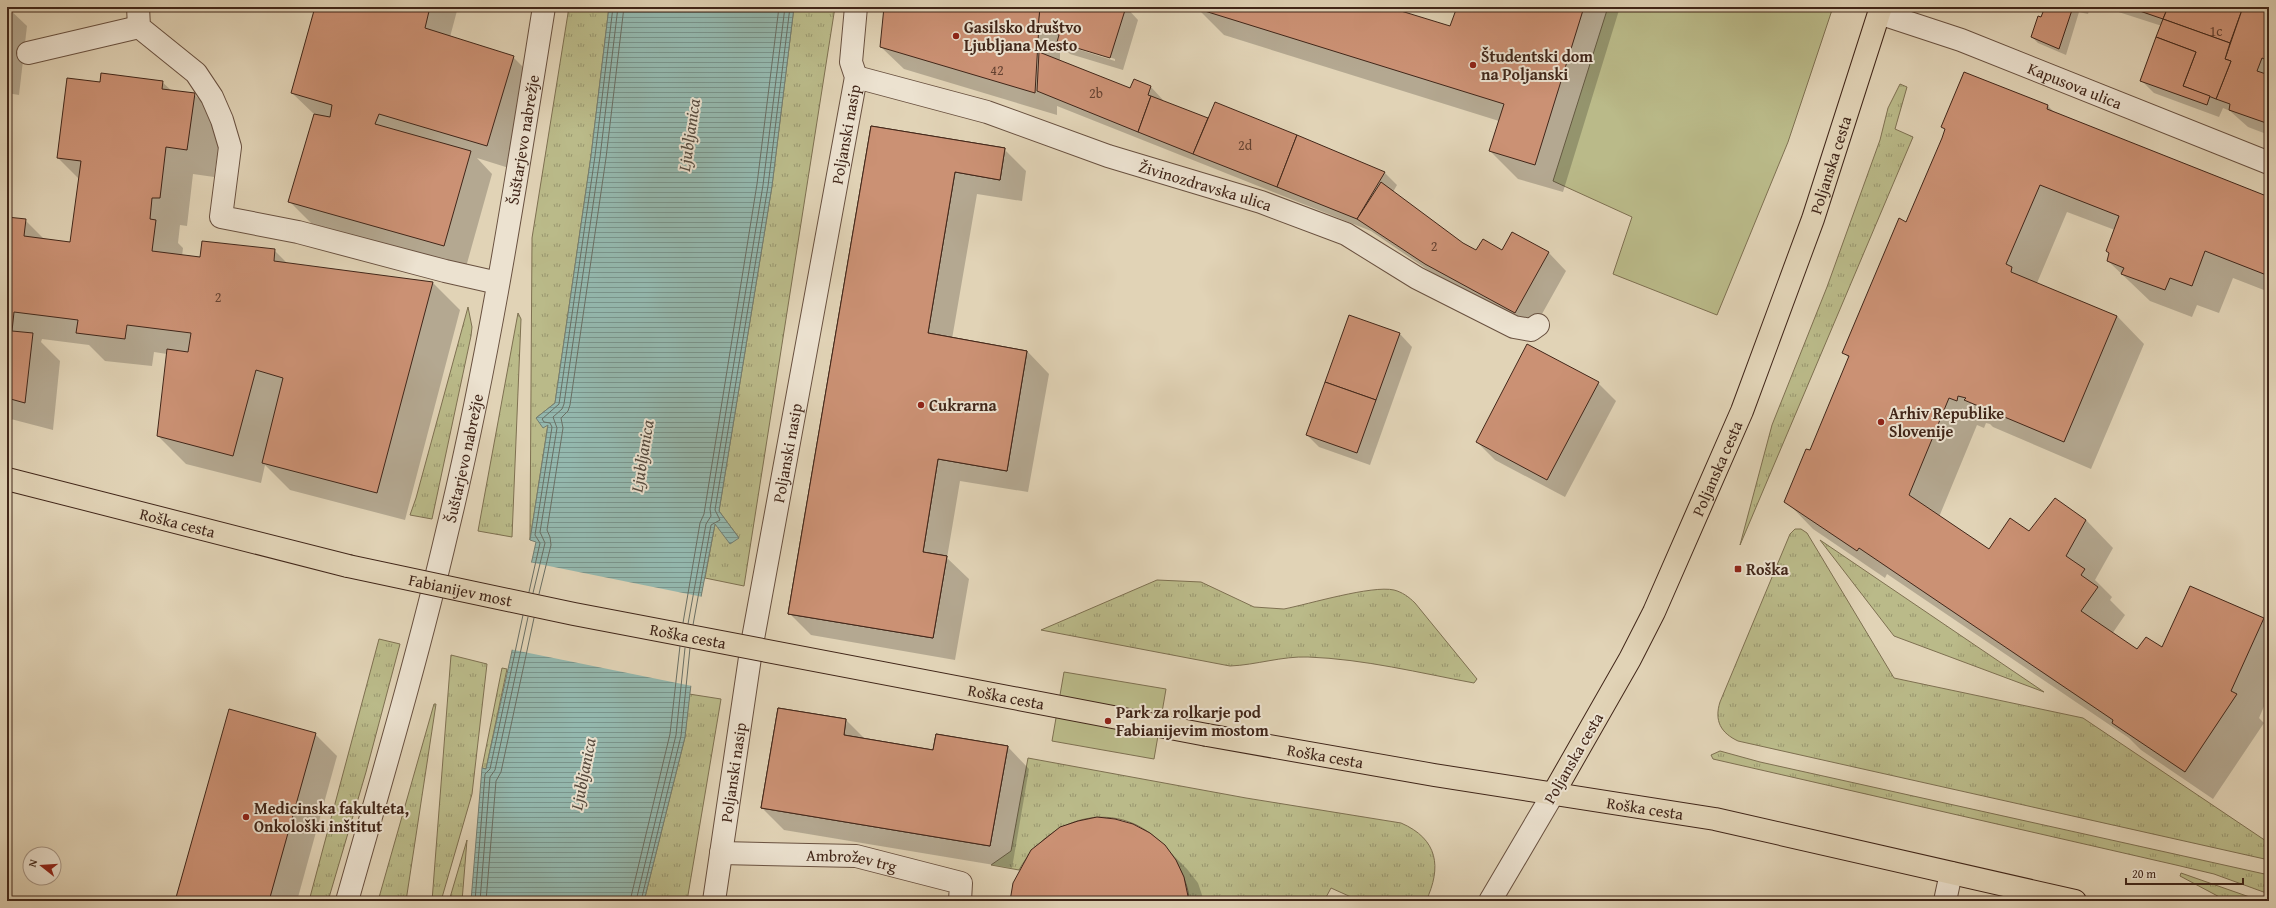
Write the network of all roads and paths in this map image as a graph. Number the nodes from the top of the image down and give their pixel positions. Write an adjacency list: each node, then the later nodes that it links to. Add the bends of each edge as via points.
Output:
1 (544, 7): 8 (street, Šuštarjevo nabrežje)
2 (856, 7): 6 (street, Poljanski nasip, via 851,62)
3 (1880, 10): 7 (street, Kapusova ulica); 13 (main road, Poljanska cesta, via 1813,219 1742,411 1654,612)
4 (138, 17): 5 (street); 8 (street, via 196,73 212,97 222,120 230,147 221,217 298,232)
5 (28, 53)
6 (856, 78): 9 (street, Živinozdravska ulica, via 987,112 1108,156 1261,202 1346,234 1417,278 1514,327 1531,330); 14 (street, Poljanski nasip, via 752,644)
7 (2269, 163)
8 (498, 283): 16 (street, Šuštarjevo nabrežje, via 448,531 402,708)
9 (1538, 325)
10 (7, 479): 11 (main road, Roška cesta)
11 (348, 566): 12 (main road, Fabianijev most, bridge)
12 (574, 614): 13 (main road, Roška cesta, bridge, via 1207,735)
13 (1553, 794): 15 (main road, Roška cesta, via 1715,819); 19 (street, Poljanska cesta)
14 (721, 853): 17 (street, Poljanski nasip); 18 (street, Ambrožev trg, via 856,856 961,883)
15 (1951, 873): 20 (street); 21 (main road, Roška cesta)
16 (347, 901)
17 (714, 901)
18 (960, 901)
19 (1490, 901)
20 (1945, 901)
21 (2076, 901)

